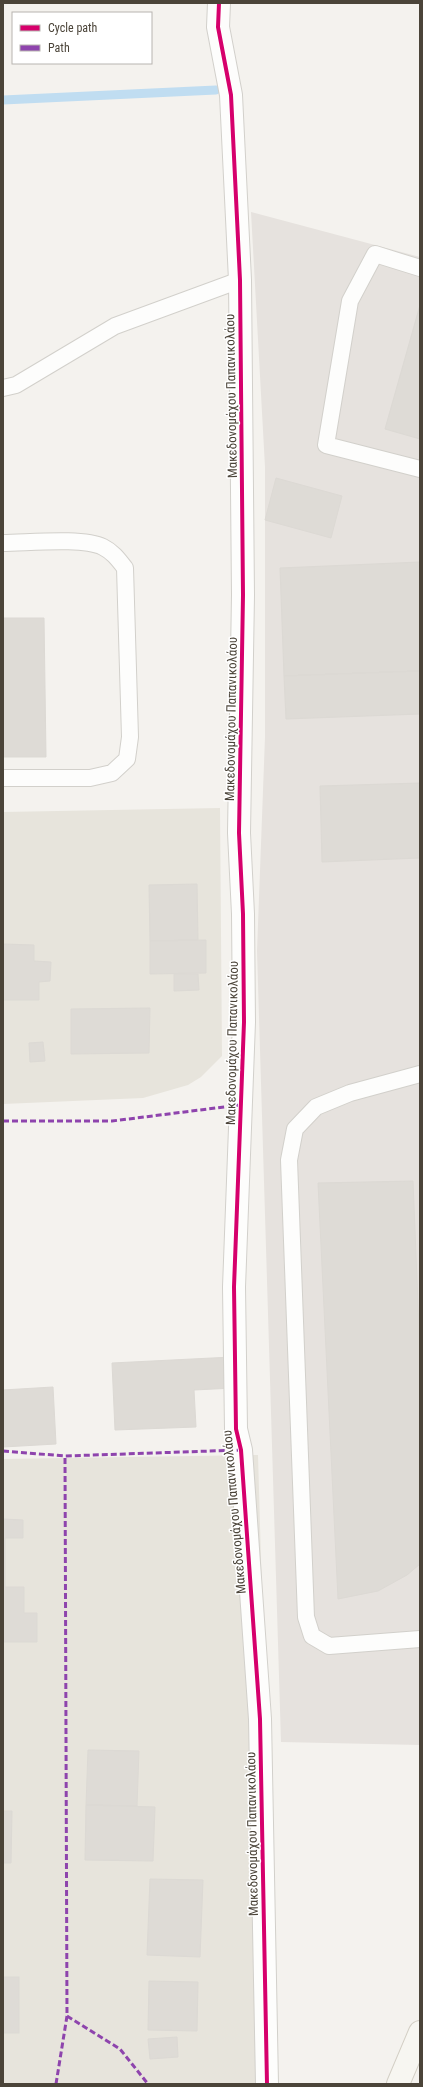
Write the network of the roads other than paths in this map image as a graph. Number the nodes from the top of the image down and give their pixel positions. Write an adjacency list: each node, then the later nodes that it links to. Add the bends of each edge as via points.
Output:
1 (220, 3): 3 (street, Μακεδονομάχου Παπανικολάου, via 218,27 231,95)
2 (420, 268): 5 (lane, via 375,254 350,301 326,445)
3 (240, 280): 4 (lane, via 116,326 16,385); 11 (street, Μακεδονομάχου Παπανικολάου, via 243,595 239,833 244,1022 234,1302 236,1429 241,1450 260,1719)
4 (3, 388)
5 (420, 469)
6 (3, 543): 7 (lane, via 86,542 102,546 115,555 125,568 130,738 128,758 112,773 90,778)
7 (3, 778)
8 (420, 1074): 9 (lane, via 350,1093 316,1107 294,1129 289,1160 306,1617 312,1636 329,1646)
9 (420, 1639)
10 (420, 2032): 12 (street)
11 (267, 2084)
12 (398, 2084)

